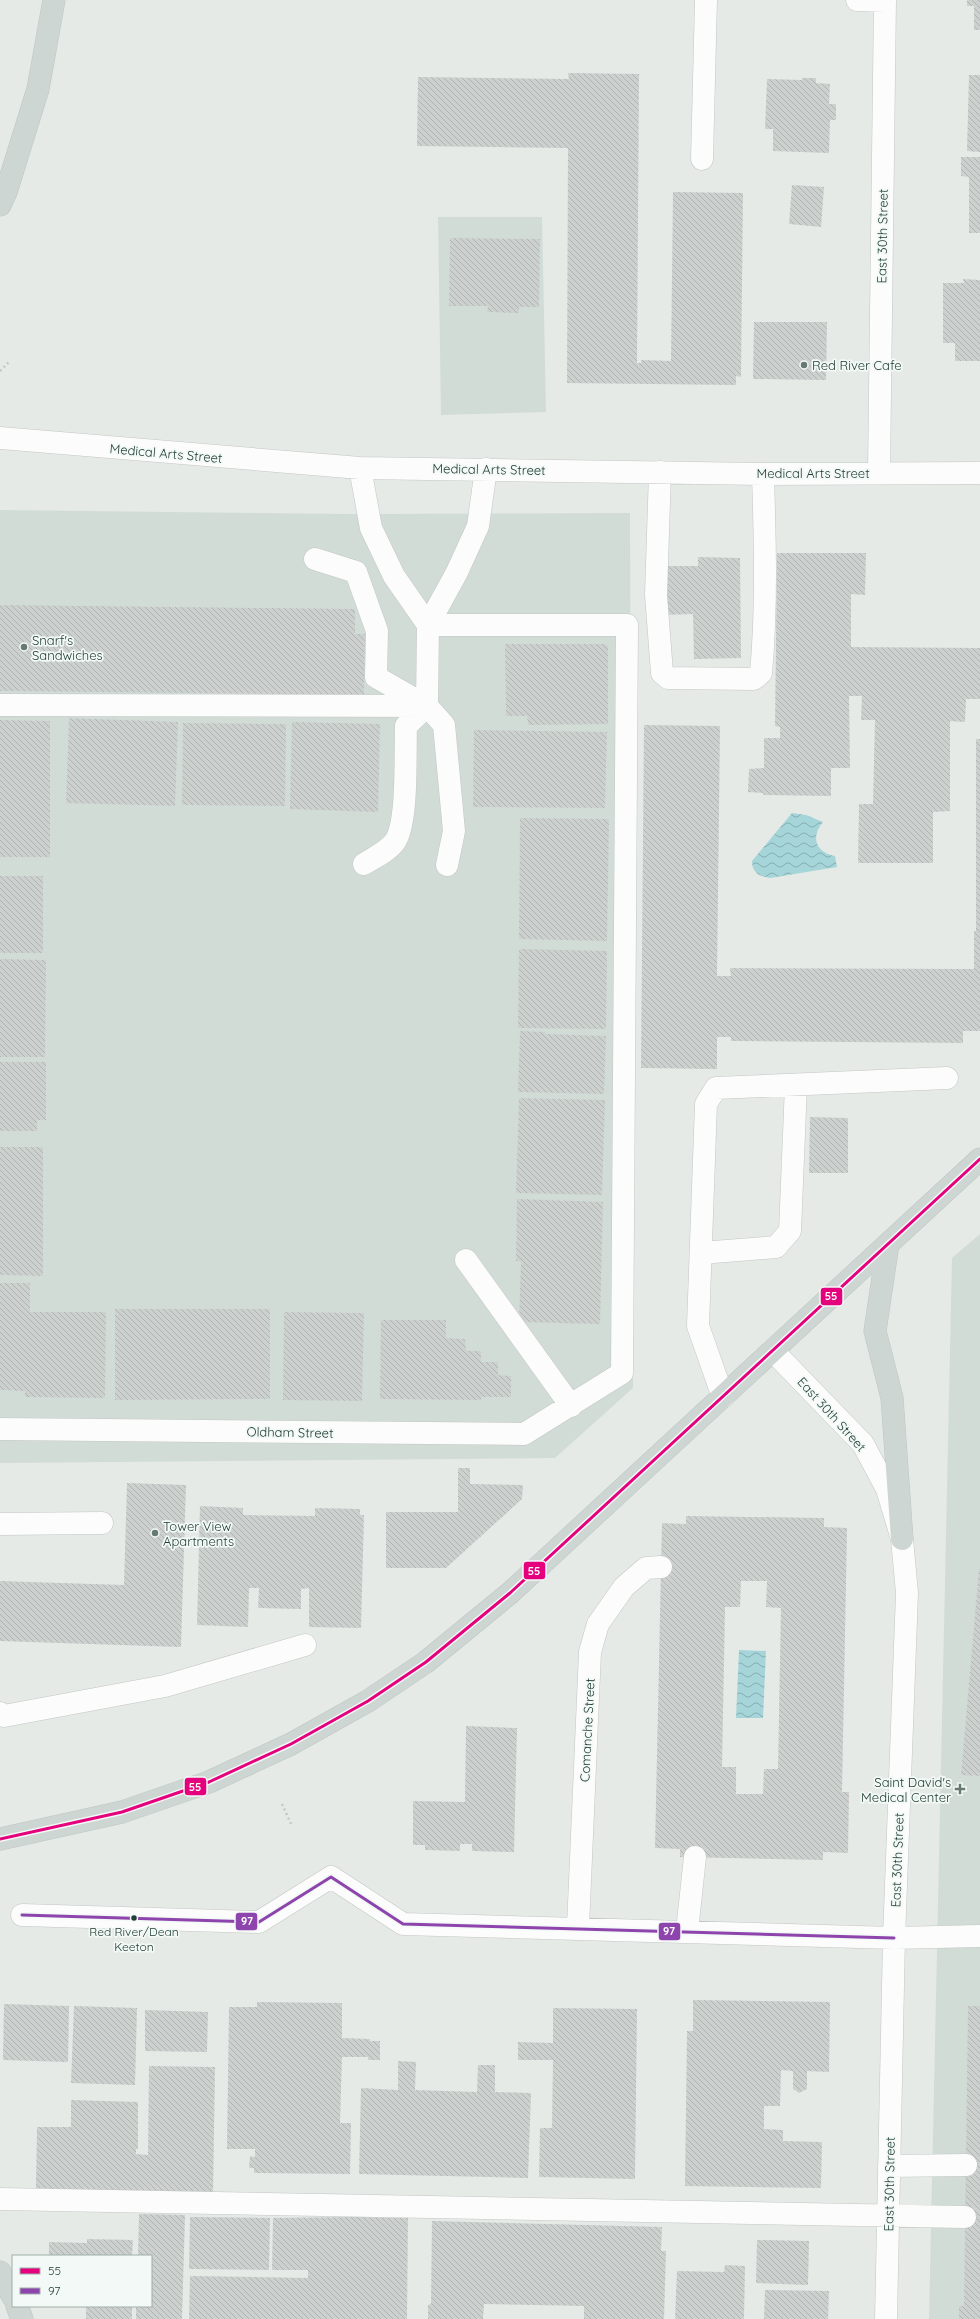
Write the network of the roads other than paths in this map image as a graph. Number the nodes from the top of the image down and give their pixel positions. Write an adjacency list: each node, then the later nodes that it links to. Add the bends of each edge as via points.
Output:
1 (54, 0): 6 (main road, via 38,89)
2 (706, 0): 5 (street)
3 (857, 0): 4 (street)
4 (885, 0): 11 (street, East 30th Street)
5 (702, 159)
6 (0, 205)
7 (0, 438): 8 (street, Medical Arts Street)
8 (360, 468): 9 (street, Medical Arts Street); 15 (street, via 371,528 394,576)
9 (486, 469): 10 (street, Medical Arts Street); 15 (street, via 478,526)
10 (660, 472): 13 (street, Medical Arts Street); 13 (street, via 657,624 662,673 668,678 754,679 760,673 764,636 766,549)
11 (879, 472): 12 (street, Medical Arts Street); 13 (street, Medical Arts Street)
12 (980, 473)
13 (762, 474)
14 (315, 558): 17 (street, via 356,572 377,631 376,677)
15 (428, 625): 17 (street); 28 (street, Oldham Street, via 627,625 622,1373)
16 (0, 705): 17 (street)
17 (428, 706): 18 (street, via 406,726 402,822 396,840 385,851); 19 (street, via 444,725 454,831)
18 (364, 864)
19 (448, 865)
20 (947, 1078): 21 (street)
21 (796, 1085): 24 (street, via 790,1231 776,1246); 24 (street, via 716,1088 706,1104)
22 (980, 1159): 23 (main road)
23 (888, 1244): 26 (main road); 32 (main road, via 875,1331 892,1398)
24 (701, 1253): 27 (street, via 698,1326)
25 (466, 1260): 28 (street)
26 (773, 1350): 27 (main road); 32 (street, East 30th Street, via 863,1444 887,1489)
27 (723, 1397): 36 (main road, via 510,1593 426,1662 368,1701 291,1744 209,1782 122,1812)
28 (571, 1406): 29 (street, Oldham Street, via 524,1434)
29 (0, 1429)
30 (102, 1523): 31 (street)
31 (0, 1524)
32 (902, 1539): 42 (street, East 30th Street, via 907,1593)
33 (661, 1567): 39 (street, Comanche Street, via 646,1568 624,1587 598,1624 590,1652)
34 (305, 1644): 35 (street, via 166,1686 4,1716)
35 (0, 1713)
36 (0, 1839)
37 (695, 1857): 40 (street)
38 (22, 1915): 39 (street, via 259,1922 331,1877 403,1924)
39 (578, 1927): 40 (street)
40 (687, 1931): 42 (street)
41 (980, 1936): 42 (street)
42 (894, 1938): 44 (street, East 30th Street)
43 (966, 2165): 44 (street)
44 (889, 2166): 46 (street, East 30th Street)
45 (0, 2199): 46 (street)
46 (888, 2215): 47 (street); 52 (street, East 30th Street)
47 (965, 2217)
48 (0, 2272): 49 (main road)
49 (12, 2295)
50 (17, 2307): 51 (main road)
51 (22, 2319)
52 (886, 2319)

